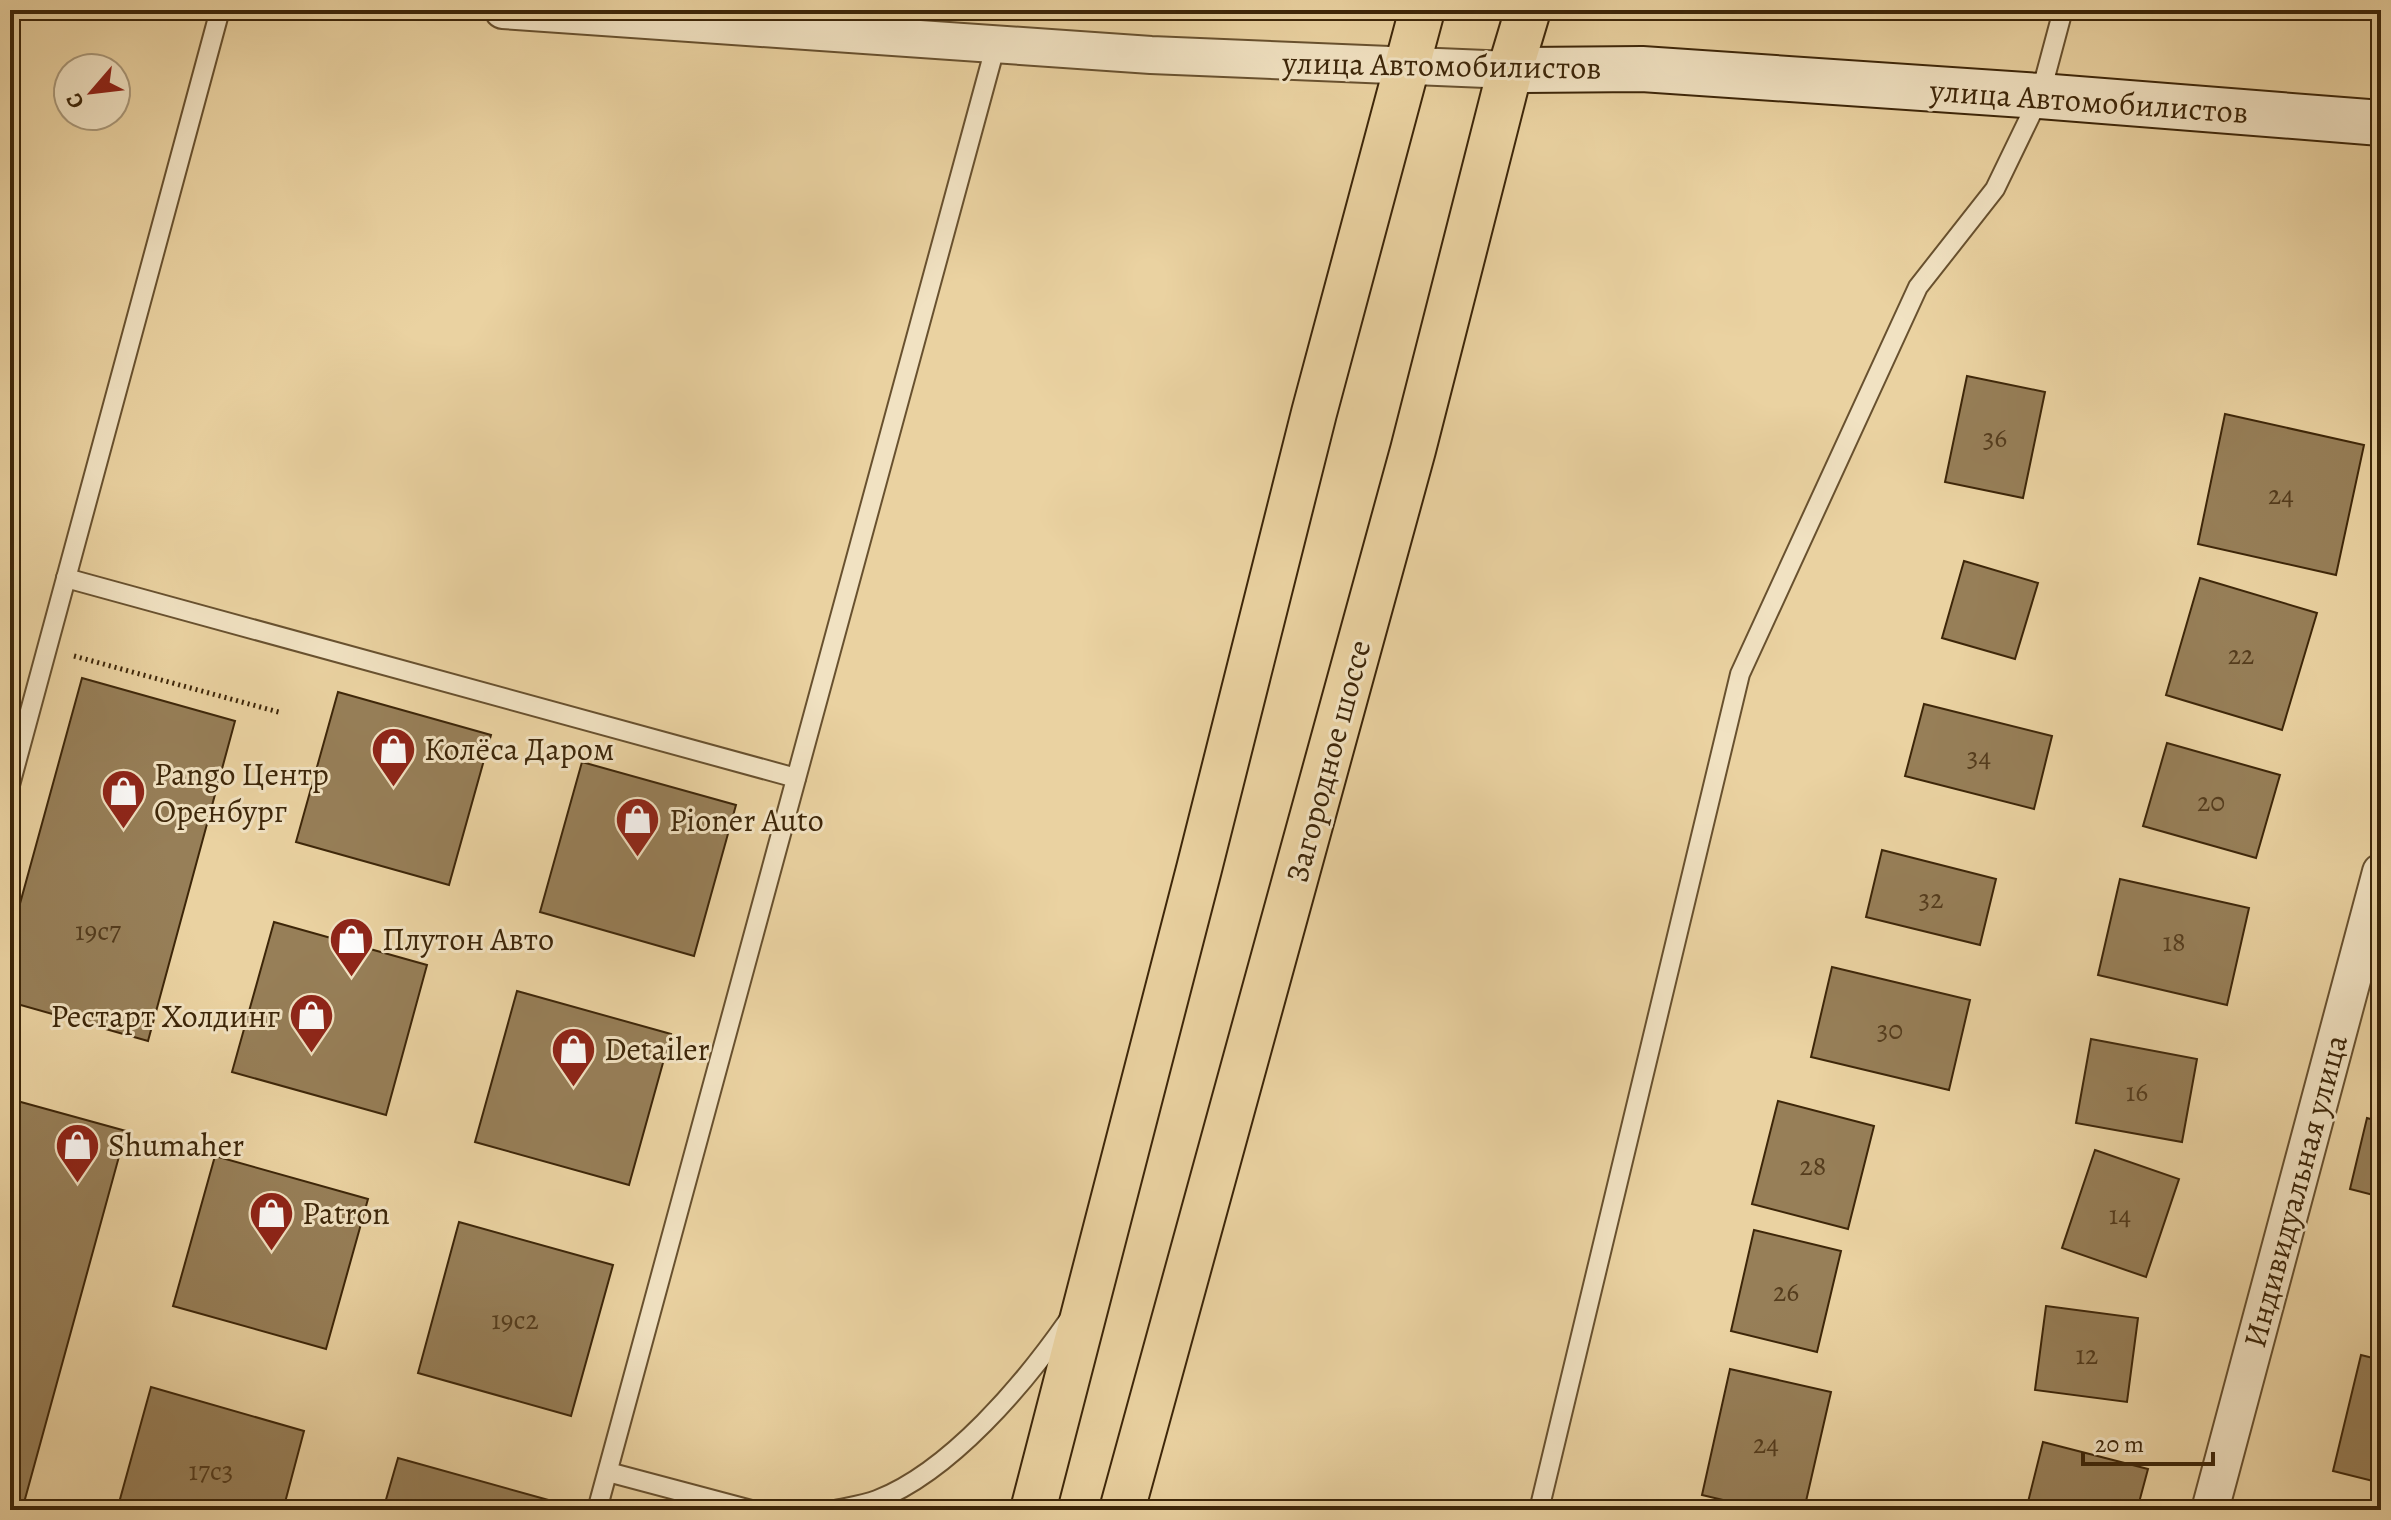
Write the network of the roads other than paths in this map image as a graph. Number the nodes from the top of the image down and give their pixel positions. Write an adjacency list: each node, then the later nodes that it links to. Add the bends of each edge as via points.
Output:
1 (220, 10): 11 (lane)
2 (503, 10): 6 (street, улица Автомобилистов)
3 (1422, 10): 7 (highway)
4 (1528, 10): 8 (highway, Загородное шоссе)
5 (2063, 10): 9 (lane)
6 (996, 44): 7 (street, улица Автомобилистов); 12 (lane)
7 (1405, 67): 8 (street, улица Автомобилистов); 15 (highway)
8 (1510, 70): 9 (street, улица Автомобилистов, via 1642,69); 21 (highway, Загородное шоссе, via 1413,450)
9 (2040, 96): 10 (street, улица Автомобилистов); 22 (lane, via 1995,189 1918,287 1740,674)
10 (2381, 123)
11 (66, 578): 12 (lane); 13 (lane)
12 (796, 778): 16 (lane)
13 (10, 785)
14 (2381, 872): 23 (street, Индивидуальная улица)
15 (1093, 1286): 19 (lane, via 1037,1365 926,1474 877,1500); 20 (highway)
16 (608, 1472): 17 (lane); 18 (lane)
17 (597, 1510)
18 (751, 1510)
19 (835, 1510)
20 (1033, 1510)
21 (1122, 1510)
22 (1539, 1510)
23 (2210, 1510)

